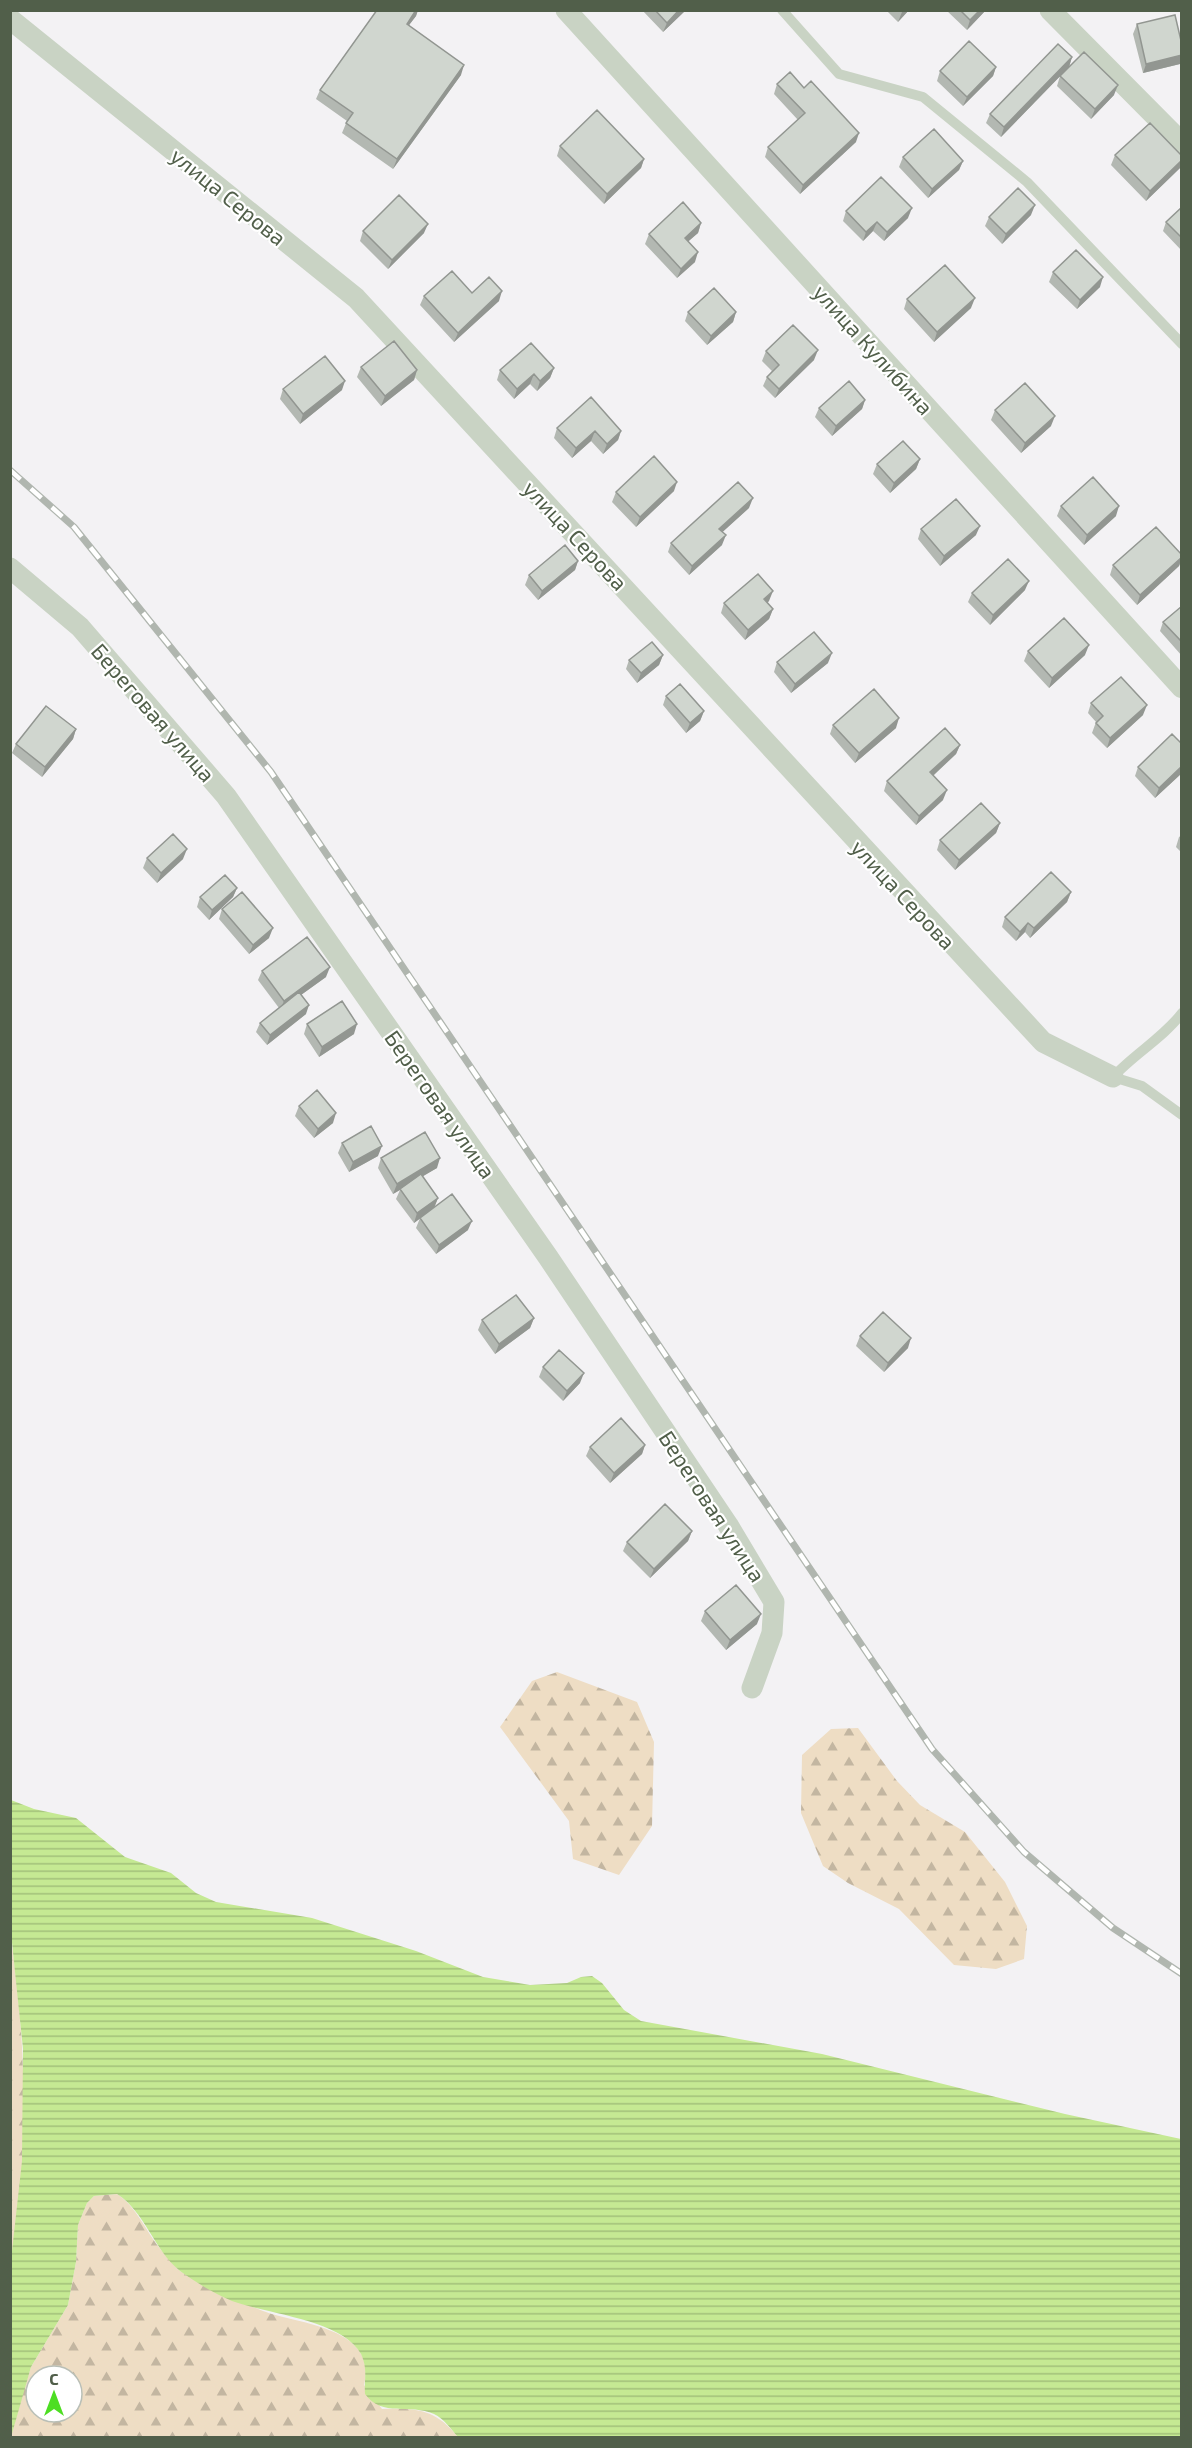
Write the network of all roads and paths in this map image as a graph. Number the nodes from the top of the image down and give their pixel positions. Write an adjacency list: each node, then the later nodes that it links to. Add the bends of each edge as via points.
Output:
1 (566, 10): 8 (street, улица Кулибина)
2 (782, 10): 6 (lane, via 839,74 922,97 1027,182)
3 (1050, 10): 5 (street)
4 (10, 19): 10 (street, улица Серова, via 356,298 1043,1042)
5 (1182, 143)
6 (1182, 344)
7 (10, 568): 12 (street, Береговая улица, via 80,627 226,796 548,1257 728,1525 774,1602 772,1633)
8 (1182, 688)
9 (1182, 1013): 10 (lane)
10 (1113, 1077): 11 (lane, via 1142,1086)
11 (1182, 1115)
12 (752, 1688)

